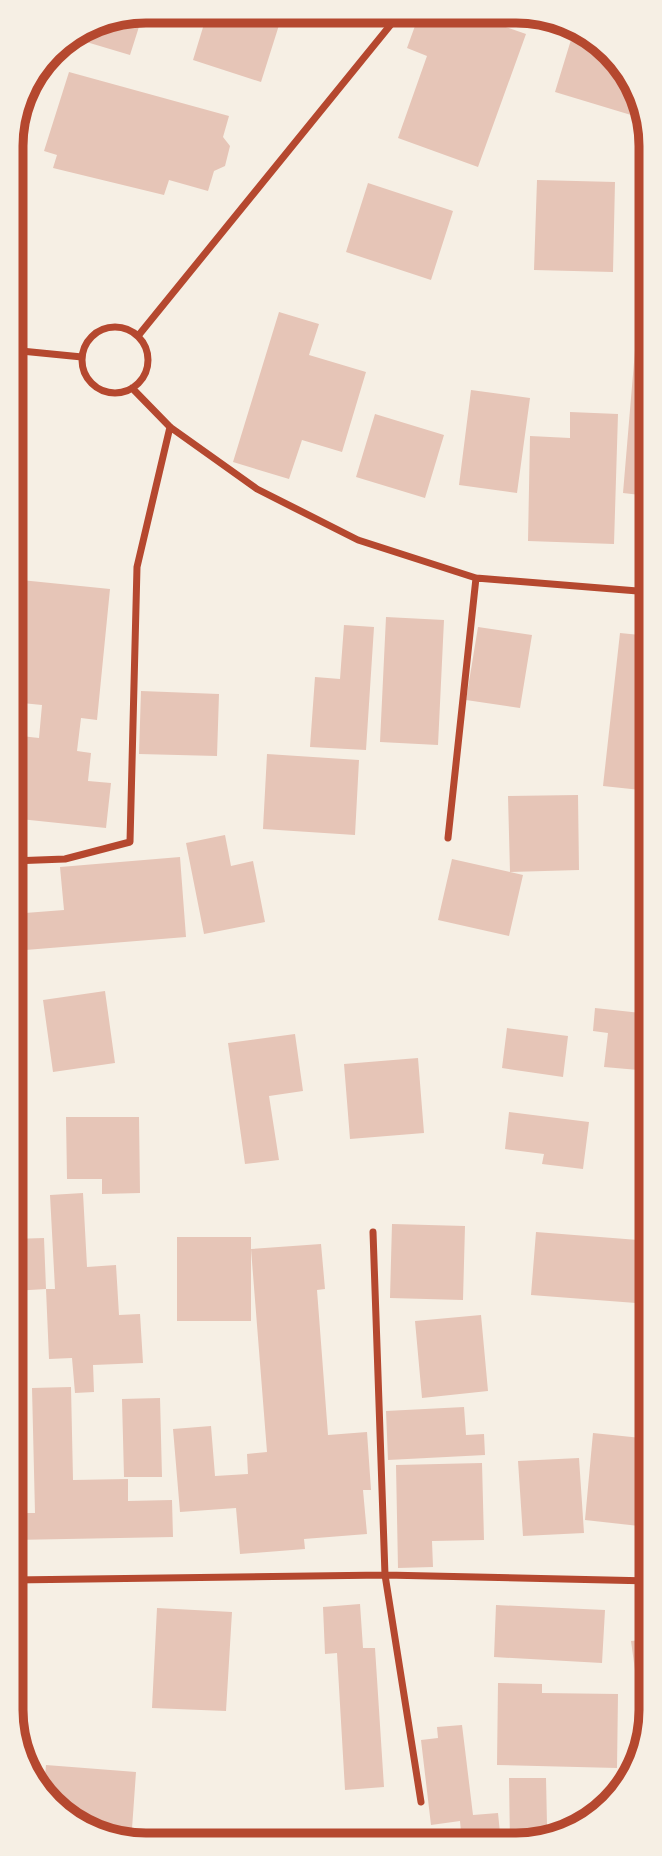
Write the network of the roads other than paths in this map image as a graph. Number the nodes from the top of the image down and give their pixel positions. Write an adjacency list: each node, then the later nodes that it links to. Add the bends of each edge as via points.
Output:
1 (392, 23): 2 (street)
2 (138, 336): 4 (street, via 108,327 90,337); 5 (street, via 148,357 141,379)
3 (23, 351): 4 (street)
4 (82, 357): 5 (street, via 88,380 97,388 109,392)
5 (132, 388): 6 (street)
6 (170, 426): 7 (street, via 257,489 358,540); 10 (street, via 137,567 130,842 65,859)
7 (476, 578): 8 (street); 9 (street)
8 (639, 591)
9 (449, 838)
10 (23, 861)
11 (373, 1232): 12 (street)
12 (385, 1576): 13 (street); 14 (street); 15 (street)
13 (23, 1580)
14 (639, 1581)
15 (421, 1802)

